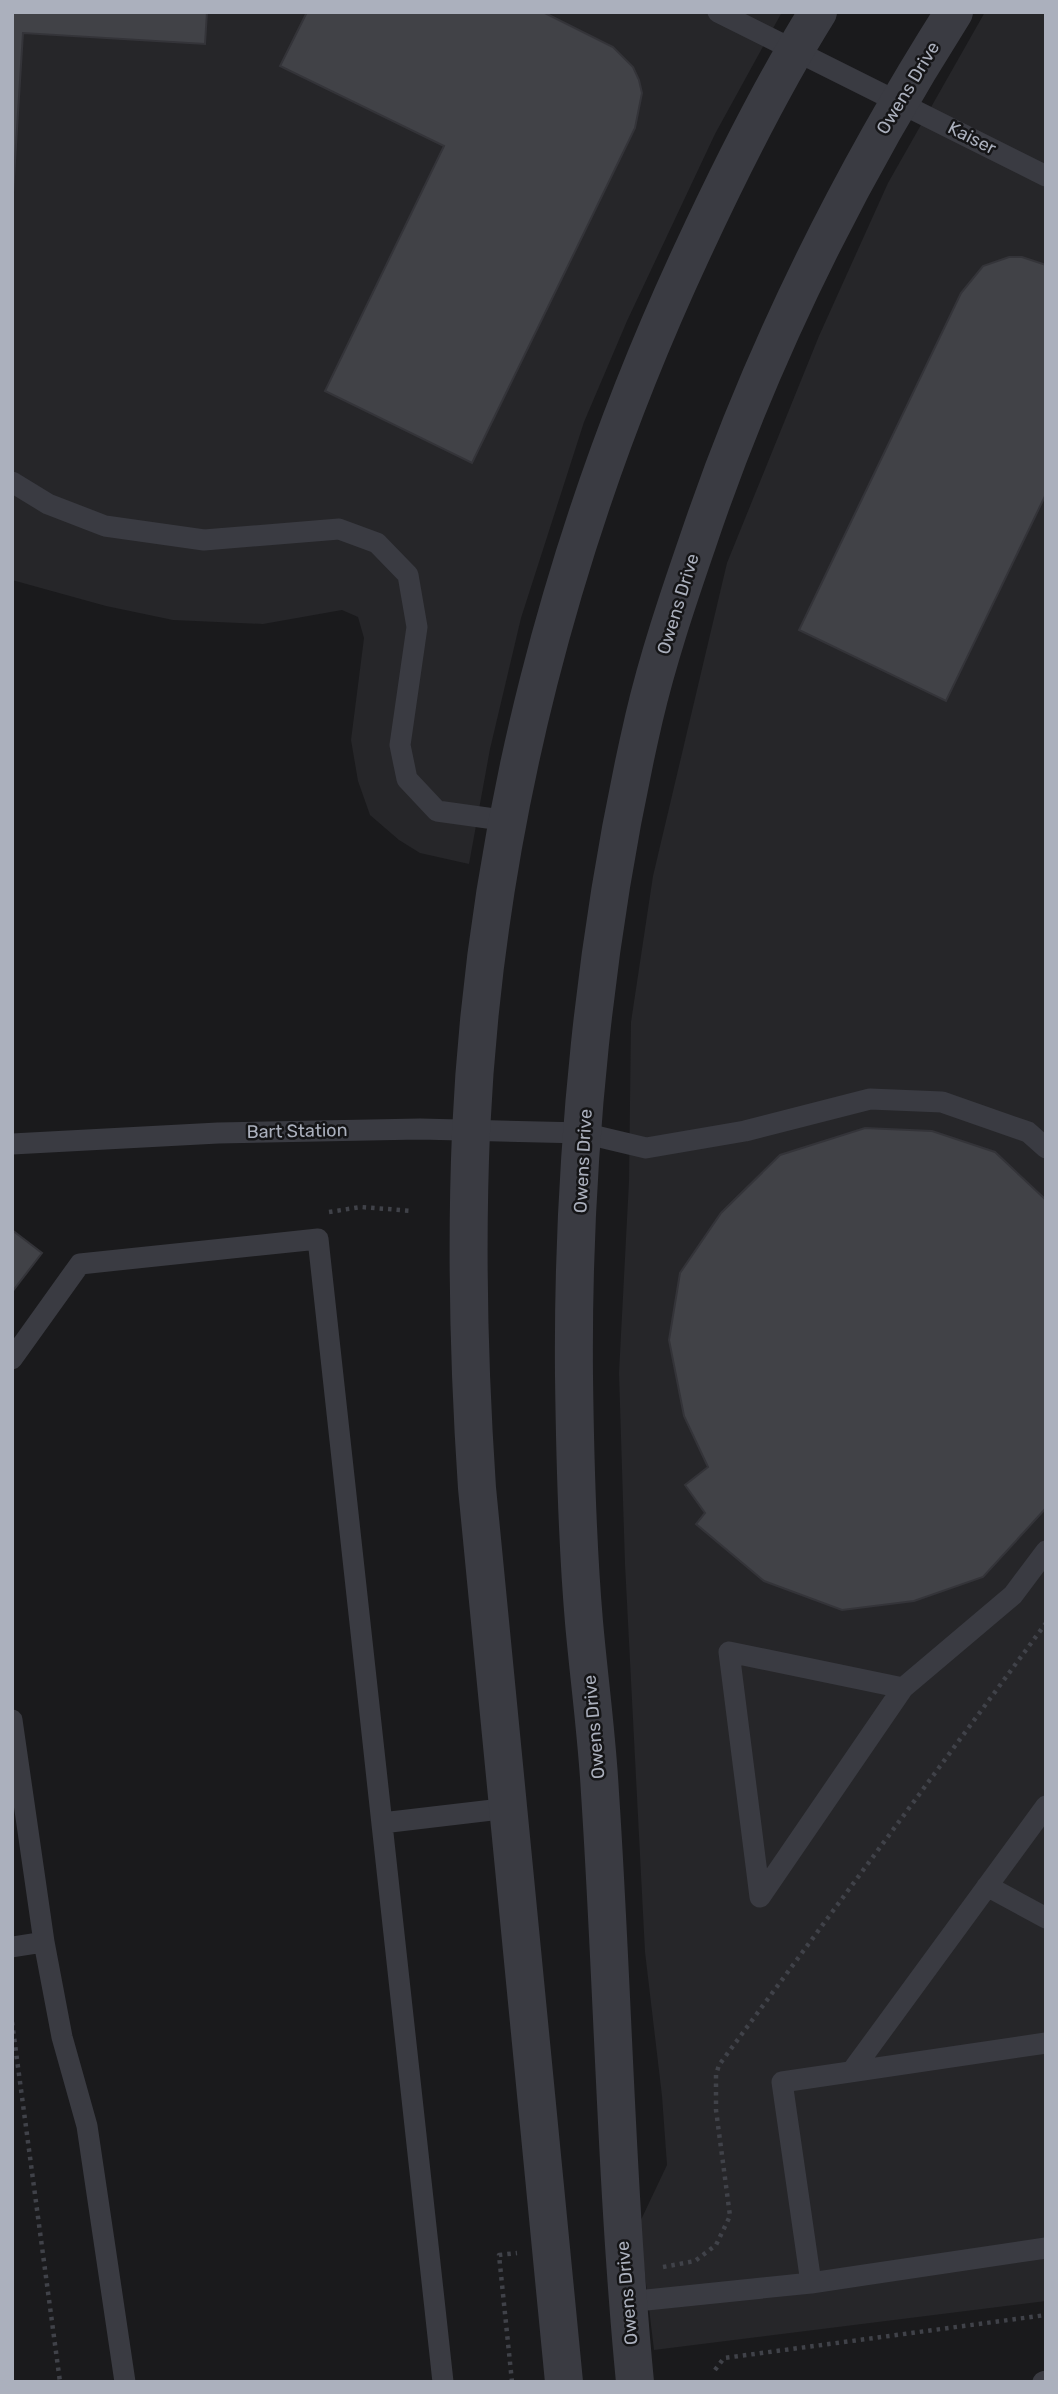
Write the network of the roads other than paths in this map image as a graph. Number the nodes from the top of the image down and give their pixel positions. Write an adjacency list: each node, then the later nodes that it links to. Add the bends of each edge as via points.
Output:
1 (718, 12): 4 (lane, Kaiser)
2 (818, 12): 4 (street)
3 (954, 12): 5 (street, Owens Drive)
4 (794, 50): 5 (lane, Kaiser); 8 (street, via 726,178 620,420 576,546 542,669)
5 (898, 101): 6 (lane, Kaiser); 10 (street, Owens Drive, via 830,225 769,353 682,588 646,711 618,843 597,980)
6 (1046, 176)
7 (12, 482): 8 (lane, via 48,504 105,526 204,540 338,529 377,542 408,575 417,626 400,745 407,779 437,811)
8 (509, 821): 9 (street, via 480,1023)
9 (471, 1130): 10 (lane, Bart Station); 11 (lane, Bart Station, via 218,1133); 18 (street, via 470,1378)
10 (583, 1133): 12 (lane, Bart Station, via 646,1148 745,1130 870,1098 942,1102 1028,1132); 28 (street, Owens Drive, via 574,1372 578,1491 583,1616 600,1788)
11 (12, 1144)
12 (1046, 1148)
13 (12, 1359): 19 (lane, via 80,1265 318,1238)
14 (1046, 1551): 15 (lane, via 1013,1595)
15 (903, 1688): 15 (lane, via 729,1652 760,1897 850,1765)
16 (12, 1720): 22 (lane)
17 (1046, 1806): 20 (lane)
18 (510, 1808): 19 (lane); 31 (street)
19 (382, 1823): 30 (lane)
20 (987, 1886): 21 (lane); 25 (lane)
21 (1046, 1918)
22 (44, 1942): 23 (lane); 29 (lane, via 62,2037 87,2126)
23 (12, 1947)
24 (1046, 2043): 25 (lane)
25 (852, 2071): 27 (lane, via 782,2082)
26 (1046, 2248): 27 (lane)
27 (811, 2283): 28 (lane)
28 (627, 2302): 32 (street, Owens Drive)
29 (125, 2382)
30 (443, 2382)
31 (565, 2382)
32 (635, 2382)

